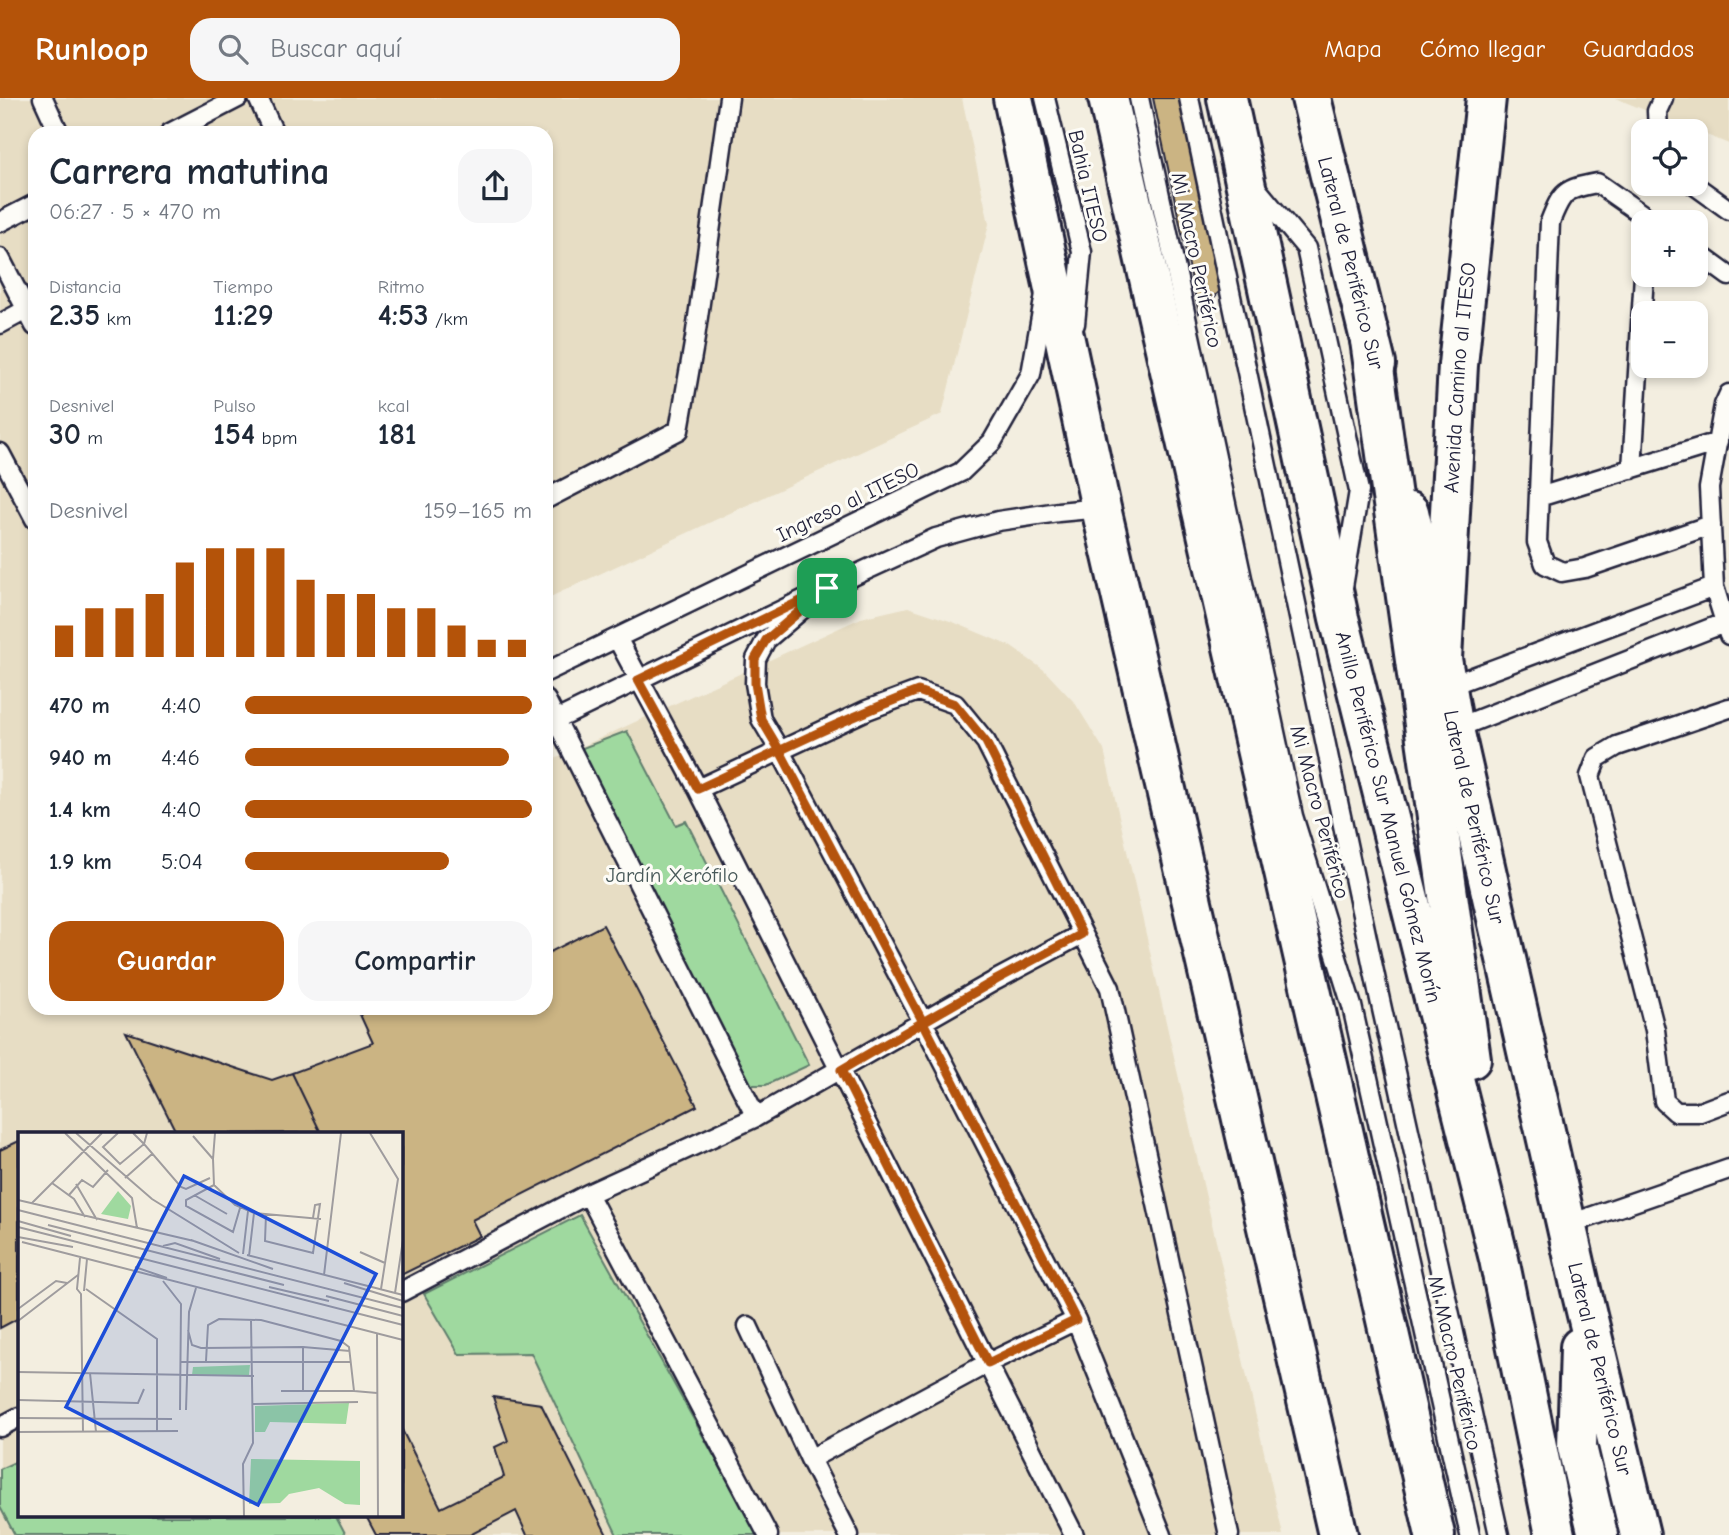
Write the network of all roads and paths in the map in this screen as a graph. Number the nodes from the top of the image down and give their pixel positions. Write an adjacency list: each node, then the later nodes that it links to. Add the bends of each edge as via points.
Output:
1 (43, 98): 15 (lane)
2 (238, 98): 16 (lane)
3 (258, 98): 17 (lane)
4 (729, 98): 37 (lane, via 679,430)
5 (1013, 98): 25 (main road)
6 (1045, 98): 32 (lane, Bahia ITESO, via 1082,252)
7 (1106, 98): 78 (main road)
8 (1139, 98): 79 (lane, Mi Macro Periférico, via 1293,816 1352,1006)
9 (1189, 98): 80 (lane, Mi Macro Periférico, via 1377,987)
10 (1227, 98): 63 (main road, Anillo Periférico Sur Manuel Gómez Morín, via 1339,618)
11 (1311, 98): 31 (main road, Lateral de Periférico Sur)
12 (1486, 98): 47 (main road, Avenida Camino al ITESO, via 1458,365)
13 (1662, 98): 14 (lane)
14 (1657, 119)
15 (56, 126)
16 (184, 126)
17 (271, 126)
18 (1708, 195): 21 (lane)
19 (28, 208): 22 (lane)
20 (1634, 210): 38 (lane, via 1597,183 1572,188 1559,199 1550,222)
21 (1729, 210)
22 (0, 222)
23 (0, 257): 28 (lane)
24 (1708, 260): 26 (lane)
25 (1049, 267): 32 (main road); 45 (lane, Ingreso al ITESO, via 1031,374 992,442 961,472)
26 (1729, 275)
27 (1643, 287): 36 (lane)
28 (28, 307)
29 (28, 315): 30 (lane)
30 (0, 324)
31 (1370, 334): 47 (main road, Lateral de Periférico Sur); 63 (main road)
32 (1071, 368): 40 (main road)
33 (1729, 394): 34 (lane)
34 (1718, 442): 36 (lane); 41 (lane, via 1709,488)
35 (0, 453): 39 (lane)
36 (1632, 469): 38 (lane)
37 (553, 495)
38 (1539, 496): 41 (lane, via 1537,542 1545,564 1562,572)
39 (28, 506)
40 (1101, 508): 43 (lane, via 998,521 936,538); 77 (main road)
41 (1711, 525): 42 (lane)
42 (1714, 587): 44 (lane); 47 (lane)
43 (827, 588): 48 (lane); 53 (lane, via 766,640 755,659 761,719)
44 (1727, 629): 52 (lane)
45 (617, 638): 46 (lane, Ingreso al ITESO); 48 (lane)
46 (553, 669)
47 (1444, 673): 52 (main road, Lateral de Periférico Sur)
48 (638, 680): 50 (lane); 54 (lane)
49 (1729, 708): 58 (lane, via 1617,746 1597,758 1590,776 1656,1030 1664,1101 1676,1112 1700,1112)
50 (553, 721)
51 (553, 726): 59 (lane)
52 (1454, 729): 62 (main road, Lateral de Periférico Sur)
53 (780, 751): 54 (lane); 55 (lane, via 918,691 955,704 986,742); 56 (lane)
54 (698, 789): 57 (lane)
55 (1082, 934): 56 (lane); 76 (lane, via 1111,988)
56 (923, 1022): 57 (lane); 66 (lane)
57 (841, 1070): 59 (lane); 68 (lane)
58 (1729, 1101)
59 (756, 1117): 61 (lane)
60 (1729, 1169): 62 (lane)
61 (588, 1194): 64 (lane); 72 (lane)
62 (1567, 1225): 65 (main road, Lateral de Periférico Sur)
63 (1499, 1259): 81 (main road, Anillo Periférico Sur Manuel Gómez Morín)
64 (402, 1291)
65 (1582, 1294): 82 (main road, via 1577,1447); 83 (main road, Lateral de Periférico Sur)
66 (1076, 1320): 68 (lane); 75 (lane)
67 (748, 1326): 71 (lane)
68 (988, 1363): 71 (lane); 74 (lane)
69 (18, 1418): 70 (lane)
70 (0, 1427)
71 (810, 1459): 73 (lane)
72 (768, 1535)
73 (849, 1535)
74 (1074, 1535)
75 (1162, 1535)
76 (1229, 1535)
77 (1338, 1535)
78 (1435, 1535)
79 (1470, 1535)
80 (1499, 1535)
81 (1555, 1535)
82 (1598, 1535)
83 (1640, 1535)

